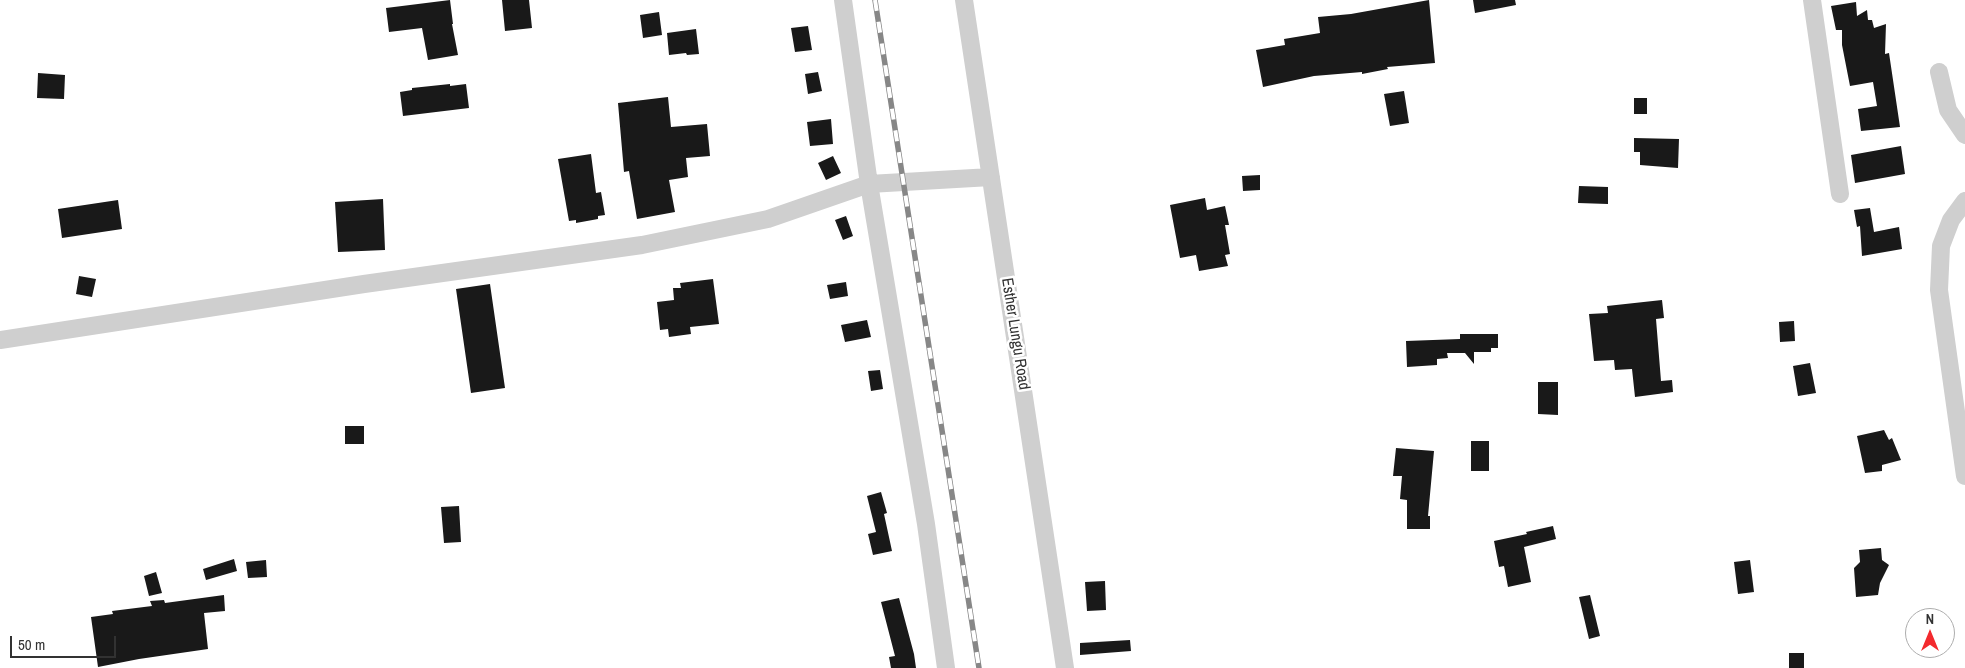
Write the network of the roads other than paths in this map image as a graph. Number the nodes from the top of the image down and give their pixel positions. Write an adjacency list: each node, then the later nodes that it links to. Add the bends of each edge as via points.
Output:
1 (843, 0): 7 (street)
2 (964, 0): 6 (street, Esther Lungu Road)
3 (1812, 0): 8 (street)
4 (1939, 72): 5 (street, via 1948,110)
5 (1965, 135)
6 (991, 177): 7 (street); 14 (street, Esther Lungu Road)
7 (869, 184): 10 (street, via 768,219 642,245); 13 (street, via 926,524)
8 (1840, 194)
9 (1965, 201): 11 (street, via 1951,220 1941,246 1939,290)
10 (0, 340)
11 (1963, 446): 12 (street)
12 (1965, 476)
13 (946, 668)
14 (1065, 668)

